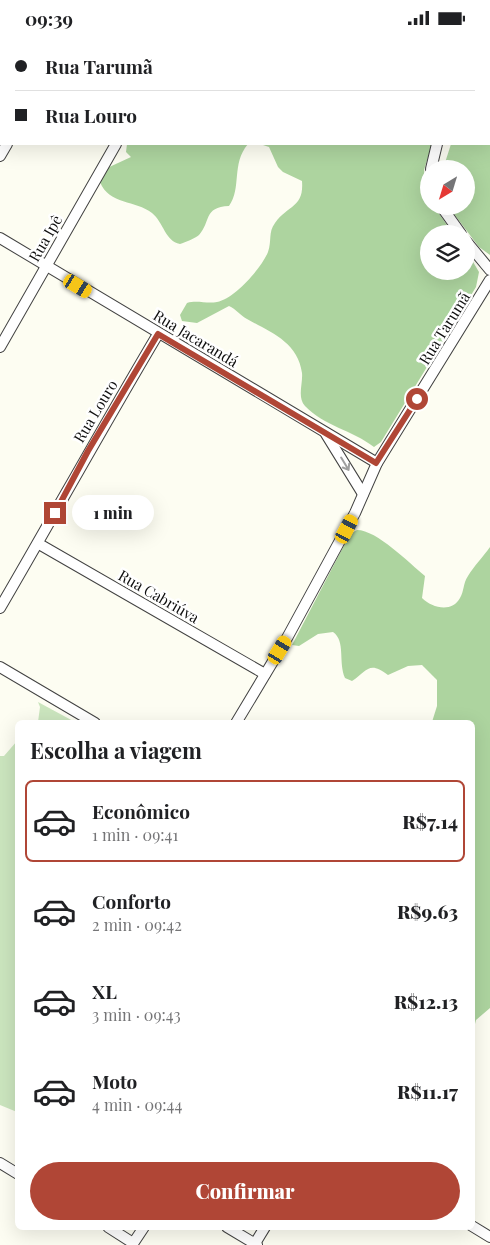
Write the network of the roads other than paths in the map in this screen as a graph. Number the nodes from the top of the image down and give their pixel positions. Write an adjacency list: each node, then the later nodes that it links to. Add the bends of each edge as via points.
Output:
1 (7, 145): 4 (street)
2 (115, 145): 8 (street, Rua Ipê)
3 (437, 145): 5 (street)
4 (0, 156)
5 (433, 160)
6 (0, 238): 8 (street, Rua Jacarandá)
7 (475, 252): 9 (street)
8 (46, 266): 11 (street, Rua Jacarandá); 12 (street, Rua Ipê)
9 (490, 270)
10 (490, 281): 14 (street, Rua Tarumã)
11 (158, 334): 13 (street, Rua Jacarandá); 16 (street, Rua Louro, via 88,451)
12 (0, 347)
13 (326, 433): 14 (street, Rua Jacarandá); 15 (street, one-way to 15)
14 (376, 463): 15 (street, Rua Tarumã)
15 (363, 495): 19 (street, Rua Tarumã)
16 (39, 544): 17 (street, Rua Louro); 19 (street, Rua Cabriúva)
17 (0, 608)
18 (0, 667): 20 (street)
19 (265, 674): 21 (street, Rua Tarumã)
20 (90, 720)
21 (238, 720)
22 (0, 1163): 23 (street)
23 (15, 1172)
24 (475, 1228): 29 (street)
25 (112, 1230): 30 (street)
26 (142, 1230): 30 (street)
27 (232, 1230): 31 (street)
28 (263, 1230): 31 (street)
29 (490, 1237)
30 (133, 1244)
31 (255, 1245)

